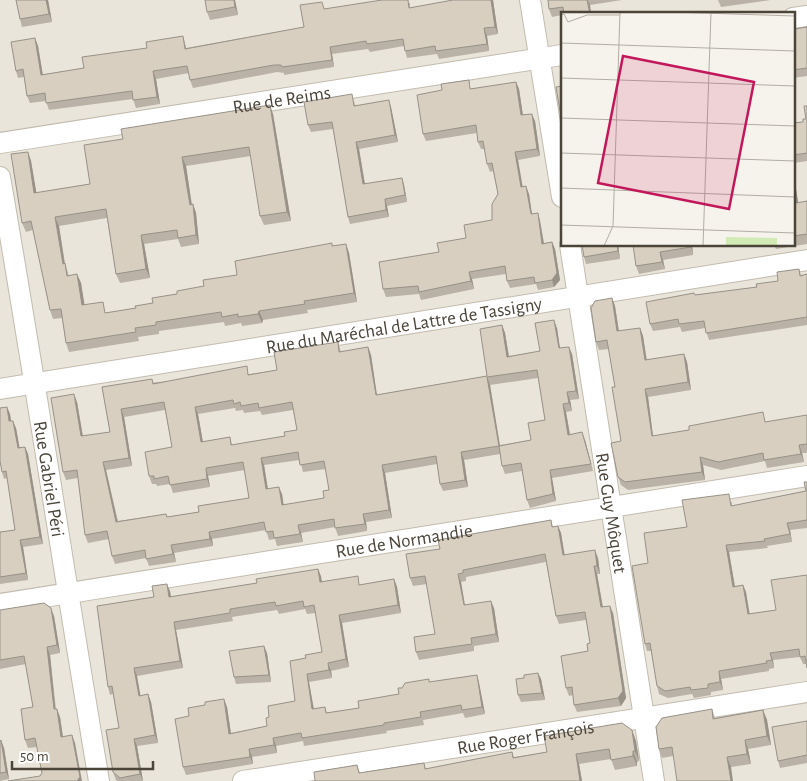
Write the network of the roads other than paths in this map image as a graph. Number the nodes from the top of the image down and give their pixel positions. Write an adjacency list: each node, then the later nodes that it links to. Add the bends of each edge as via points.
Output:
1 (530, 0): 5 (street)
2 (807, 16): 3 (street)
3 (794, 18)
4 (561, 55): 5 (street, Rue de Reims)
5 (539, 58): 6 (street, Rue de Reims); 8 (street)
6 (0, 143)
7 (0, 178): 12 (street, Rue Gabriel Péri)
8 (561, 191)
9 (570, 246): 11 (street, Rue Guy Môquet)
10 (807, 260): 11 (street, Rue du Maréchal de Lattre de Tassigny)
11 (579, 297): 12 (street, Rue du Maréchal de Lattre de Tassigny); 15 (street, Rue Guy Môquet)
12 (36, 384): 13 (street, Rue du Maréchal de Lattre de Tassigny); 16 (street, Rue Gabriel Péri)
13 (0, 389)
14 (807, 476): 15 (street, Rue de Normandie)
15 (610, 507): 16 (street, Rue de Normandie); 19 (street, Rue Guy Môquet)
16 (67, 594): 17 (street, Rue de Normandie); 20 (street, Rue Gabriel Péri)
17 (0, 604)
18 (807, 692): 19 (street, Rue Roger François)
19 (644, 717): 21 (street, Rue Roger François); 22 (street, Rue Guy Môquet)
20 (99, 781)
21 (243, 781)
22 (654, 781)

